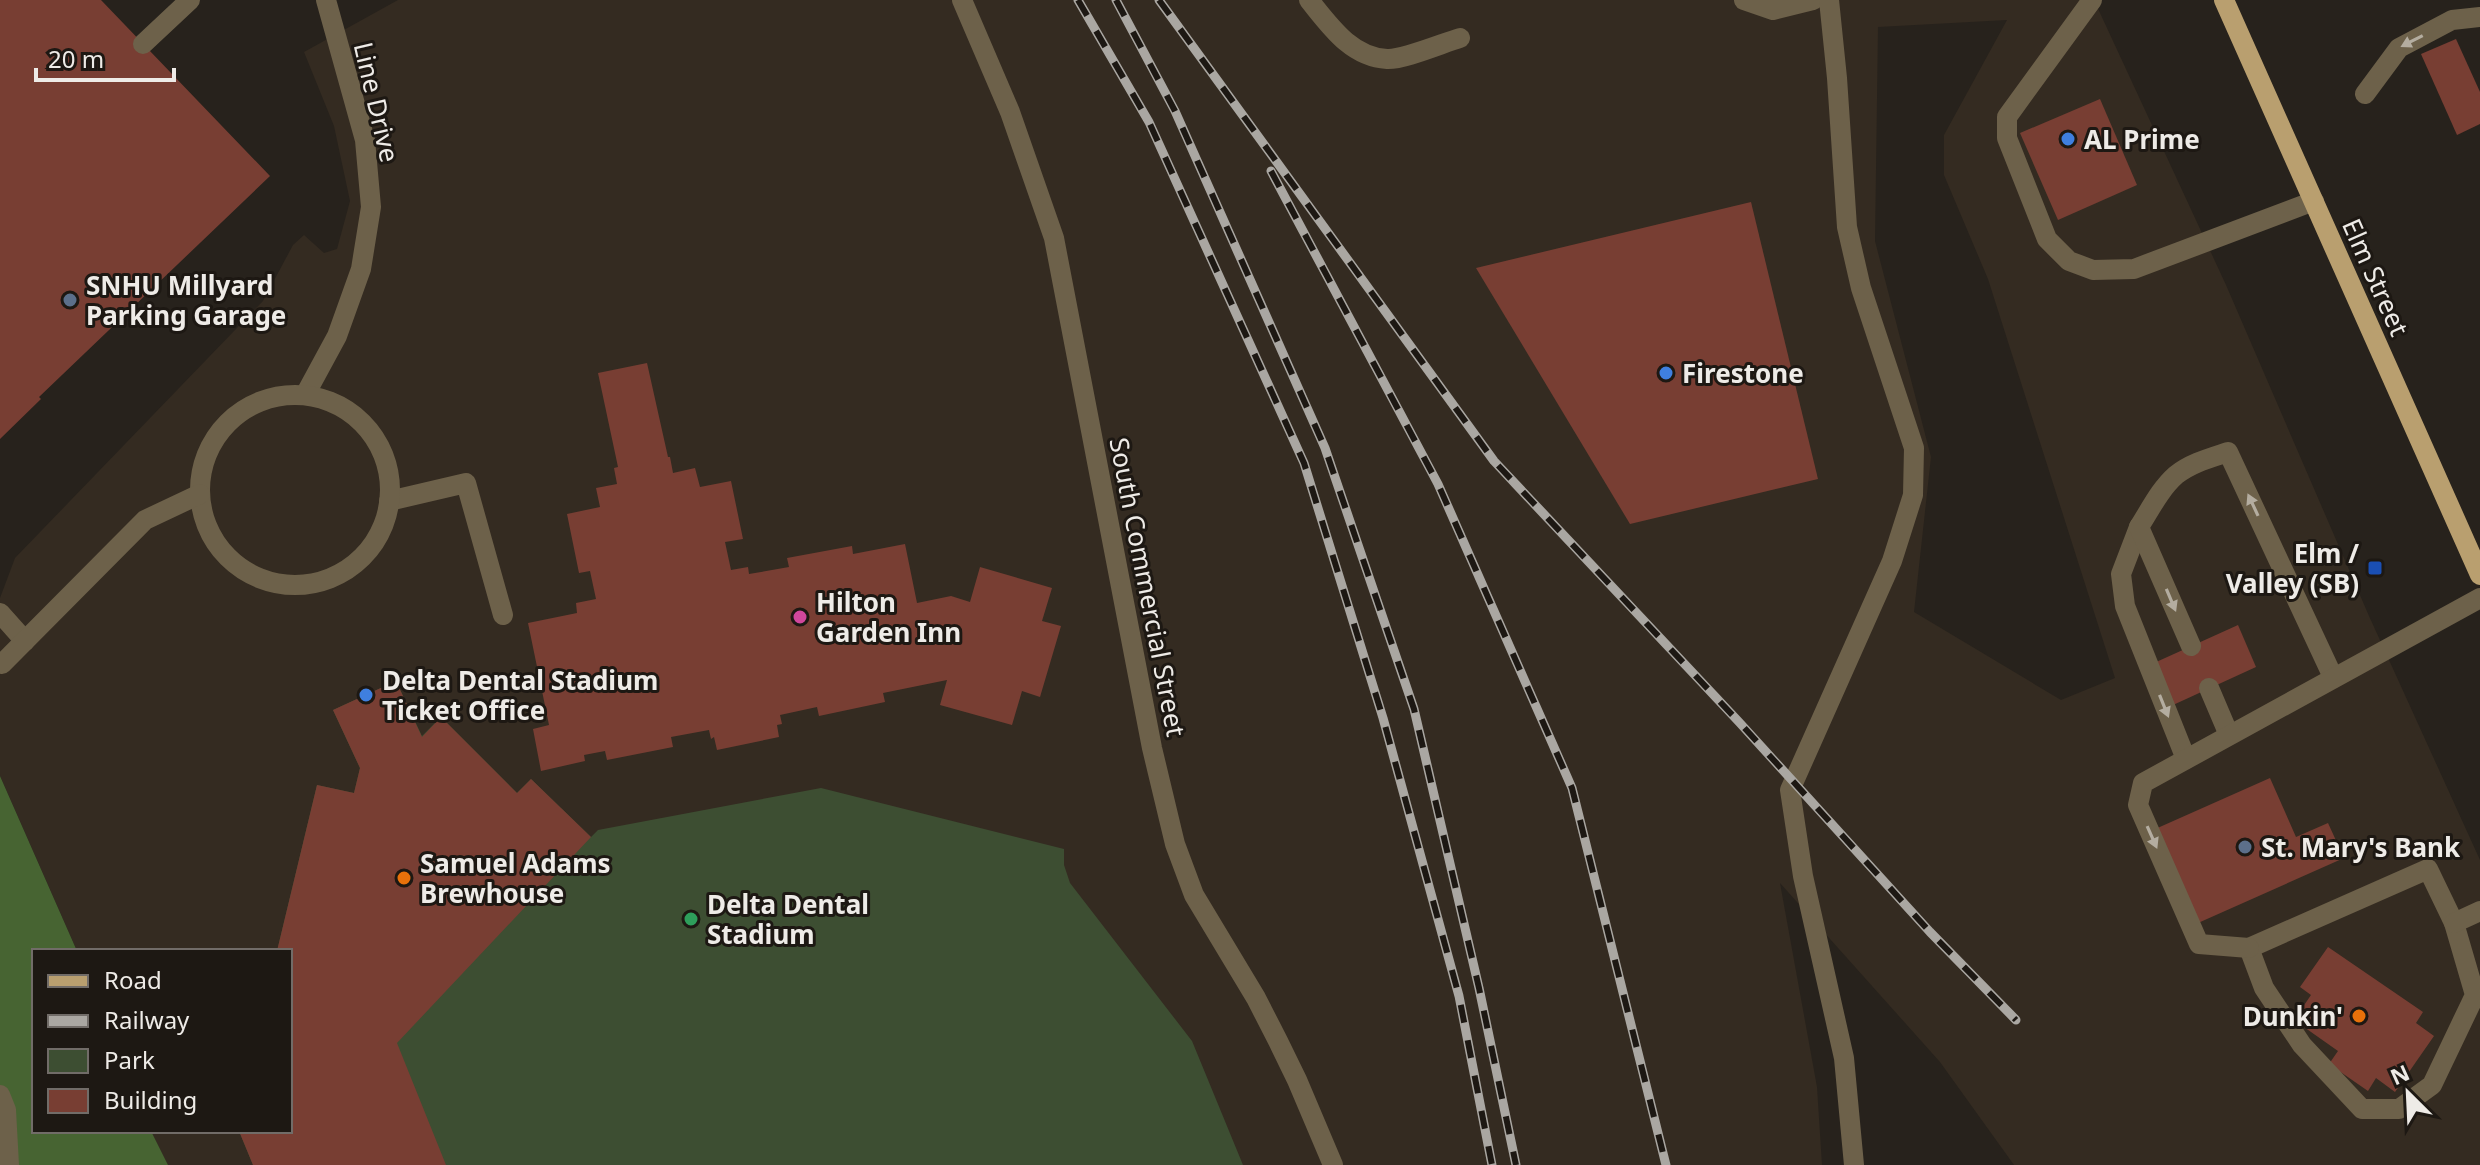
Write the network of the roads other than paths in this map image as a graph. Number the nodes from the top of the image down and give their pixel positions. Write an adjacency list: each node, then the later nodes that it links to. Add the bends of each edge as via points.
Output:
1 (190, 0): 12 (street)
2 (326, 0): 15 (street, Line Drive, via 365,140 371,207 361,269 337,336)
3 (962, 0): 35 (street, South Commercial Street, via 1010,112 1054,238 1175,844 1194,895 1272,1030)
4 (1309, 0): 11 (street, via 1360,53 1389,59)
5 (1744, 0): 6 (street, via 1773,10)
6 (1813, 0)
7 (1829, 0): 36 (street, via 1847,227 1861,288 1914,448 1913,495 1892,561 1790,790 1803,876 1844,1058)
8 (2092, 0): 14 (street, via 2007,117 2007,138 2047,239 2069,261 2093,270 2134,269)
9 (2224, 0): 14 (main road, Elm Street)
10 (2480, 17): 13 (street, one-way to 13, via 2452,20 2399,48)
11 (1460, 38)
12 (143, 44)
13 (2365, 94)
14 (2314, 201): 19 (main road, Elm Street)
15 (305, 395): 16 (street, via 278,396 252,405 230,421 203,466); 17 (street, via 334,403 359,419 378,443 389,472)
16 (200, 494): 17 (street, via 218,547 250,573 291,585 319,582 345,571 382,529); 23 (street, via 145,520)
17 (389, 501): 22 (street, via 466,483)
18 (2139, 527): 24 (street, one-way to 24); 26 (street, one-way to 18, via 2228,452 2176,476); 29 (street, one-way to 29, via 2121,574 2125,606)
19 (2480, 575)
20 (2480, 598): 26 (street)
21 (0, 613): 23 (street)
22 (503, 615)
23 (25, 641): 25 (street)
24 (2191, 646)
25 (1, 663)
26 (2333, 677): 28 (street)
27 (2209, 688): 28 (street)
28 (2229, 735): 29 (street)
29 (2186, 759): 32 (street, one-way to 32, via 2143,783 2138,805 2199,944)
30 (2480, 911): 31 (street)
31 (2454, 923): 32 (street, via 2428,869); 32 (street, via 2475,995 2432,1085 2399,1109 2362,1109 2302,1045 2264,988)
32 (2249, 948)
33 (0, 1095): 34 (street, via 6,1110)
34 (9, 1165)
35 (1333, 1165)
36 (1854, 1165)

